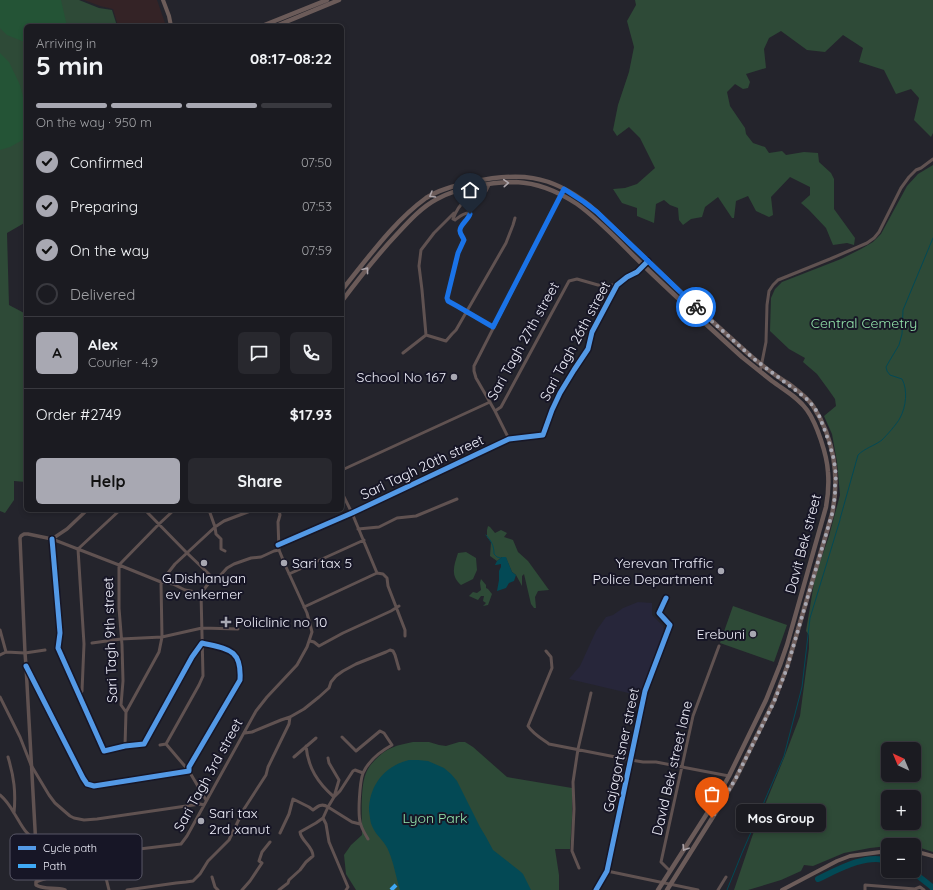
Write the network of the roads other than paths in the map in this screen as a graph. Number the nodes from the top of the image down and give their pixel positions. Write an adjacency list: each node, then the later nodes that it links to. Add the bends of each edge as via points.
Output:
1 (163, 0): 5 (main road)
2 (327, 0): 4 (main road)
3 (339, 0): 4 (main road)
4 (314, 8): 6 (main road); 7 (main road)
5 (171, 24)
6 (268, 24)
7 (280, 24)
8 (933, 160): 23 (street, via 909,177 874,238 778,280 773,285 767,305 766,342)
9 (489, 185): 11 (main road, Davit Bek street, one-way to 11, via 529,183); 12 (street, via 486,191 472,194); 18 (main road, Davit Bek street, one-way to 9, via 391,240 425,207 447,194)
10 (564, 189): 11 (street); 14 (main road, Davit Bek street, via 597,212); 17 (main road, Davit Bek street, one-way to 17, via 537,178 513,176 484,179 440,190 422,201 397,224)
11 (561, 195): 15 (main road, Davit Bek street, via 586,211); 20 (street)
12 (455, 211): 19 (street, via 455,220 462,215 470,214 460,228 464,240 458,253 447,298); 21 (street, via 421,250 419,266)
13 (515, 218): 19 (street, via 506,243)
14 (648, 261): 15 (street, Sari Tagh 26th street); 23 (main road, Davit Bek street)
15 (644, 266): 16 (street, Sari Tagh 26th street); 24 (main road, Davit Bek street)
16 (618, 285): 26 (street, Sari Tagh 27th street, via 598,285 577,279 569,281 501,407); 27 (street, Sari Tagh 26th street, via 592,332 588,348 560,393 543,435)
17 (344, 288)
18 (344, 297)
19 (466, 312): 20 (street); 21 (street, via 446,341)
20 (493, 327): 25 (street, via 474,366 476,378)
21 (426, 334): 22 (street)
22 (403, 353)
23 (761, 364): 24 (street); 122 (main road, Davit Bek street, via 804,396 818,413 834,460 834,505 787,668 774,702 736,778)
24 (760, 372): 96 (main road, Davit Bek street, via 808,410 823,444 828,471 828,490 826,507 780,665 766,700)
25 (490, 402): 26 (street); 28 (street)
26 (495, 411): 27 (street)
27 (509, 439): 38 (street, Sari Tagh 20th street)
28 (344, 469)
29 (344, 497): 38 (street)
30 (457, 499): 41 (street, via 416,516 397,518 379,527)
31 (85, 512): 42 (street)
32 (118, 512): 45 (street)
33 (148, 512): 39 (street)
34 (172, 512): 39 (street, Sari Tagh 9th street)
35 (210, 512): 40 (street)
36 (249, 512): 40 (street)
37 (280, 512): 44 (street)
38 (352, 513): 41 (street); 44 (street, Sari Tagh 20th street)
39 (159, 524): 48 (street); 49 (street, Sari Tagh 9th street)
40 (215, 527): 47 (street, via 216,534 221,539 221,549); 48 (street)
41 (358, 529): 43 (street)
42 (52, 539): 45 (street); 71 (street, via 28,534 20,538); 76 (street, via 60,634 58,648)
43 (364, 540): 50 (street); 51 (street)
44 (278, 545): 46 (street)
45 (78, 549): 49 (street); 76 (street, via 84,644 82,691)
46 (279, 550): 51 (street); 52 (street, via 234,564 218,578)
47 (225, 551)
48 (187, 553): 52 (street); 53 (street)
49 (119, 565): 53 (street); 63 (street, Sari Tagh 9th street)
50 (377, 573): 56 (street); 57 (street, via 387,577 388,586)
51 (289, 574): 56 (street)
52 (212, 579): 54 (street)
53 (161, 582): 54 (street); 62 (street)
54 (200, 593): 58 (street)
55 (666, 598): 91 (street, Gajagortsner street, via 659,613 670,626 645,691)
56 (304, 607): 64 (street, via 312,632)
57 (398, 607): 61 (street); 64 (street, via 319,646)
58 (202, 628): 59 (street); 62 (street); 65 (street)
59 (238, 629)
60 (0, 630): 69 (street)
61 (406, 636)
62 (162, 637): 63 (street); 78 (street, via 159,652)
63 (121, 639): 66 (street); 78 (street, Sari Tagh 9th street, via 121,705)
64 (310, 641): 80 (street, Sari Tagh 3rd street, via 297,665 256,711)
65 (202, 642): 84 (street, via 203,676); 85 (street, via 144,744); 94 (street, via 233,653 240,667 240,680 189,767)
66 (92, 643)
67 (719, 646): 93 (street, David Bek street lane, via 693,716)
68 (45, 650): 71 (street)
69 (6, 652): 71 (street); 72 (street)
70 (546, 652): 87 (street, via 551,657 552,668 528,726 549,744)
71 (25, 653): 73 (street)
72 (0, 655)
73 (26, 666): 92 (street); 94 (street, via 87,784 94,786)
74 (399, 669): 79 (street, via 396,655 390,650 356,664 336,676 329,688)
75 (591, 694): 87 (street)
76 (79, 695): 85 (street, via 104,751)
77 (0, 697): 92 (street)
78 (126, 712): 85 (street, Sari Tagh 9th street)
79 (290, 718): 80 (street); 125 (street, via 266,775 244,809 230,840 208,861 200,874 186,882)
80 (245, 733): 99 (street, Sari Tagh 3rd street)
81 (342, 737): 95 (street, via 356,750 380,731 392,745 377,756)
82 (316, 738): 86 (street)
83 (160, 744): 84 (street)
84 (166, 744): 94 (street)
85 (125, 746)
86 (306, 746): 89 (street); 98 (street, via 317,780)
87 (578, 749): 91 (street); 114 (street, via 573,782 572,851)
88 (8, 757): 102 (street, via 16,799)
89 (294, 757)
90 (328, 758): 98 (street, via 340,780)
91 (631, 760): 93 (street); 115 (street, Gajagortsner street)
92 (31, 765): 100 (street, via 55,803 74,818 96,820); 107 (street)
93 (683, 767): 96 (street); 116 (street, David Bek street lane, via 661,862)
94 (189, 772): 99 (street)
95 (363, 773): 98 (street, via 353,771); 104 (street, via 359,807)
96 (728, 776): 116 (main road, Davit Bek street, one-way to 116)
97 (0, 795): 102 (street)
98 (334, 797): 101 (street)
99 (206, 800): 100 (street, Sari Tagh 3rd street)
100 (204, 805): 110 (street, Sari Tagh 3rd street, via 181,844)
101 (328, 807): 103 (street); 104 (street); 105 (street, via 321,805 313,810 293,799)
102 (14, 813): 106 (street)
103 (323, 818): 128 (street, via 300,832 313,856); 129 (street, via 329,842 348,887)
104 (361, 825): 108 (street)
105 (280, 833)
106 (28, 834)
107 (35, 834)
108 (368, 839)
109 (270, 842): 127 (street, via 260,857 259,861 262,863)
110 (142, 849)
111 (881, 852): 135 (main road, via 850,856 837,861)
112 (921, 853): 113 (main road)
113 (933, 856)
114 (579, 868)
115 (608, 871): 121 (street); 130 (street, Gajagortsner street)
116 (670, 871): 121 (main road, Davit Bek street)
117 (726, 876): 134 (street)
118 (212, 877): 126 (street)
119 (38, 880): 123 (street, via 36,885 40,888)
120 (107, 880): 124 (street)
121 (663, 882): 122 (street); 131 (main road, Davit Bek street)
122 (671, 884): 132 (main road, Davit Bek street); 133 (street)
123 (65, 890)
124 (110, 890)
125 (127, 890)
126 (218, 890)
127 (242, 890)
128 (279, 890)
129 (346, 890)
130 (596, 890)
131 (658, 890)
132 (667, 890)
133 (698, 890)
134 (718, 890)
135 (782, 890)
136 (865, 890): 137 (street, via 865,885 915,889 920,887)
137 (924, 890)

